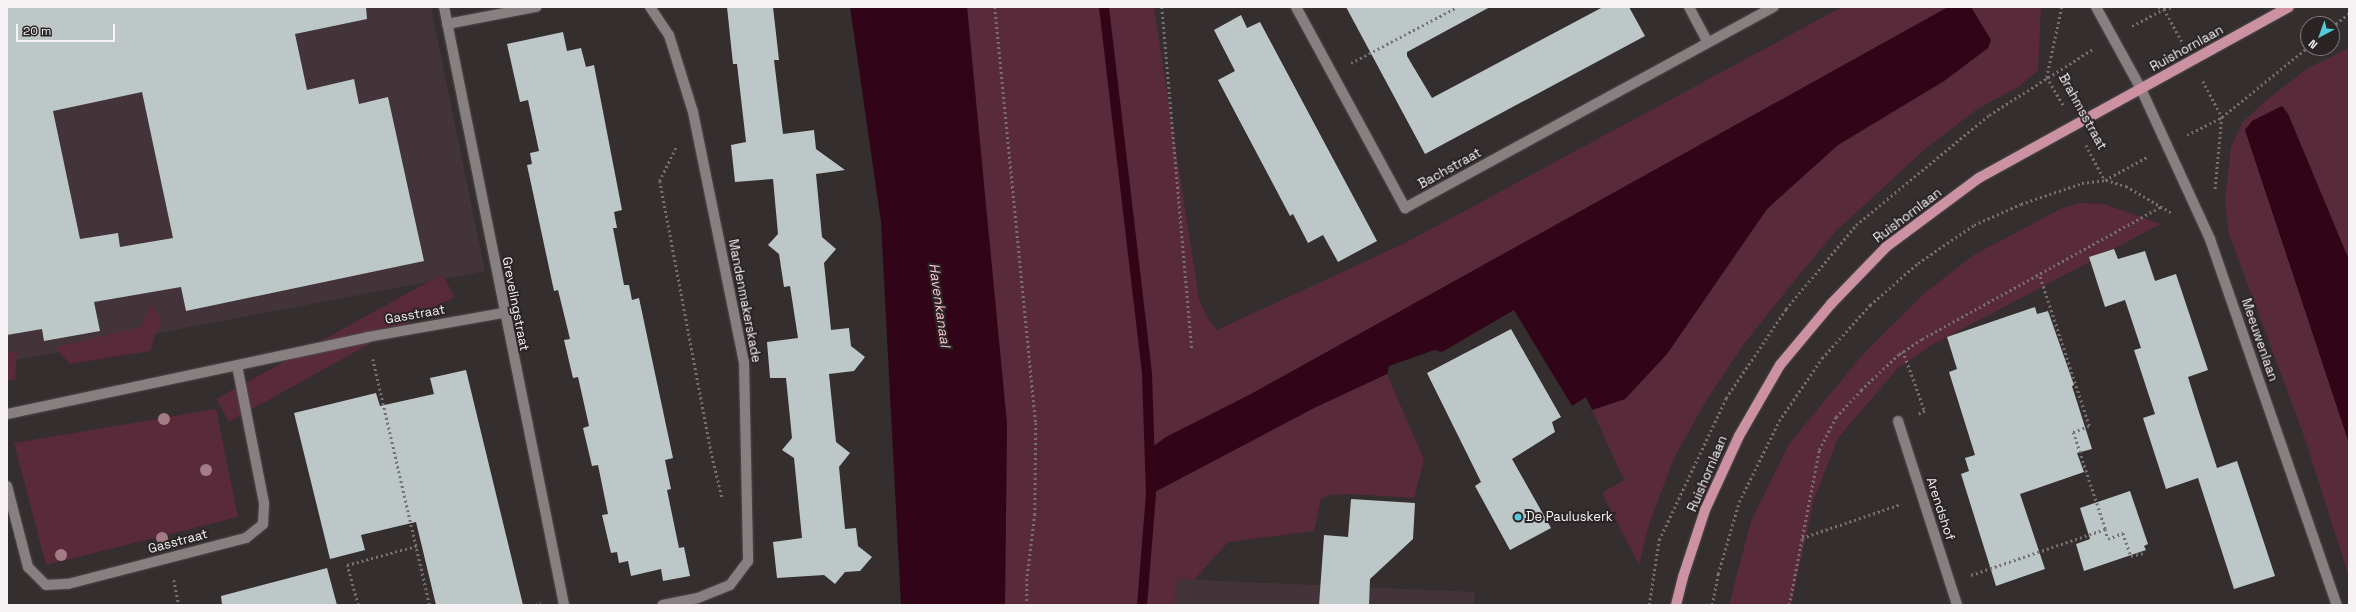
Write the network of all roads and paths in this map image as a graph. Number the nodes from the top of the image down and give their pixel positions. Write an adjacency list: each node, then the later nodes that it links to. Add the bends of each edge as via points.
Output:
1 (444, 7): 17 (street, Grevelingstraat)
2 (536, 7): 17 (street)
3 (650, 7): 47 (street, Mandenmakerskade, via 669,35 693,112 744,362 748,561 730,585 698,598)
4 (995, 7): 48 (path, via 1036,423 1035,514 1027,579)
5 (1162, 7): 31 (path)
6 (1296, 7): 20 (street, Bachstraat)
7 (1457, 7): 20 (path)
8 (1689, 7): 18 (street)
9 (1774, 7): 18 (street, Bachstraat)
10 (2062, 7): 22 (path, Brahmsstraat, via 2047,77)
11 (2096, 7): 21 (street)
12 (2158, 7): 14 (path)
13 (2289, 7): 21 (main road, Ruishornlaan)
14 (2164, 9)
15 (2349, 13): 16 (path)
16 (2340, 20)
17 (447, 24): 29 (street, Grevelingstraat)
18 (1708, 42): 20 (street, Bachstraat, via 1405,208)
19 (2300, 53): 25 (path, via 2222,116)
20 (1332, 73)
21 (2141, 89): 22 (main road, Ruishornlaan); 53 (street, Meeuwenlaan, via 2210,239)
22 (2075, 124): 24 (path, Brahmsstraat); 49 (main road, Ruishornlaan, via 1979,178 1886,247 1831,304 1780,365 1738,436 1705,510 1682,577)
23 (677, 146): 38 (path, via 660,181 711,451)
24 (2105, 180): 26 (path, via 2126,186); 50 (path, via 2082,183 2021,204 1974,225 1918,263 1870,305 1822,358 1779,420 1739,502 1718,574)
25 (2215, 193)
26 (2162, 206): 27 (path); 32 (path)
27 (2174, 214)
28 (2039, 274): 39 (path, via 2089,426 2074,432)
29 (503, 313): 30 (street, Gasstraat); 46 (street, Grevelingstraat)
30 (368, 337): 33 (street, Gasstraat); 41 (path)
31 (1192, 351)
32 (1903, 351): 35 (path, via 1925,411); 40 (path, via 1836,417 1819,450)
33 (237, 366): 34 (street, Gasstraat); 36 (street, Gasstraat, via 264,503 263,524 246,538 68,584 46,585 28,566)
34 (7, 414)
35 (1898, 421): 37 (street, Arendshof)
36 (7, 486)
37 (1922, 496): 40 (path); 43 (street, Arendshof)
38 (723, 500)
39 (2105, 529): 42 (path, via 2108,539 2123,533 2131,556); 43 (path)
40 (1802, 538): 51 (path)
41 (416, 546): 44 (path, via 347,565); 45 (path)
42 (2144, 553)
43 (1950, 582): 52 (street, Arendshof)
44 (358, 605)
45 (430, 605)
46 (564, 605)
47 (663, 605)
48 (1027, 605)
49 (1676, 605)
50 (1712, 605)
51 (1789, 605)
52 (1957, 605)
53 (2337, 605)

